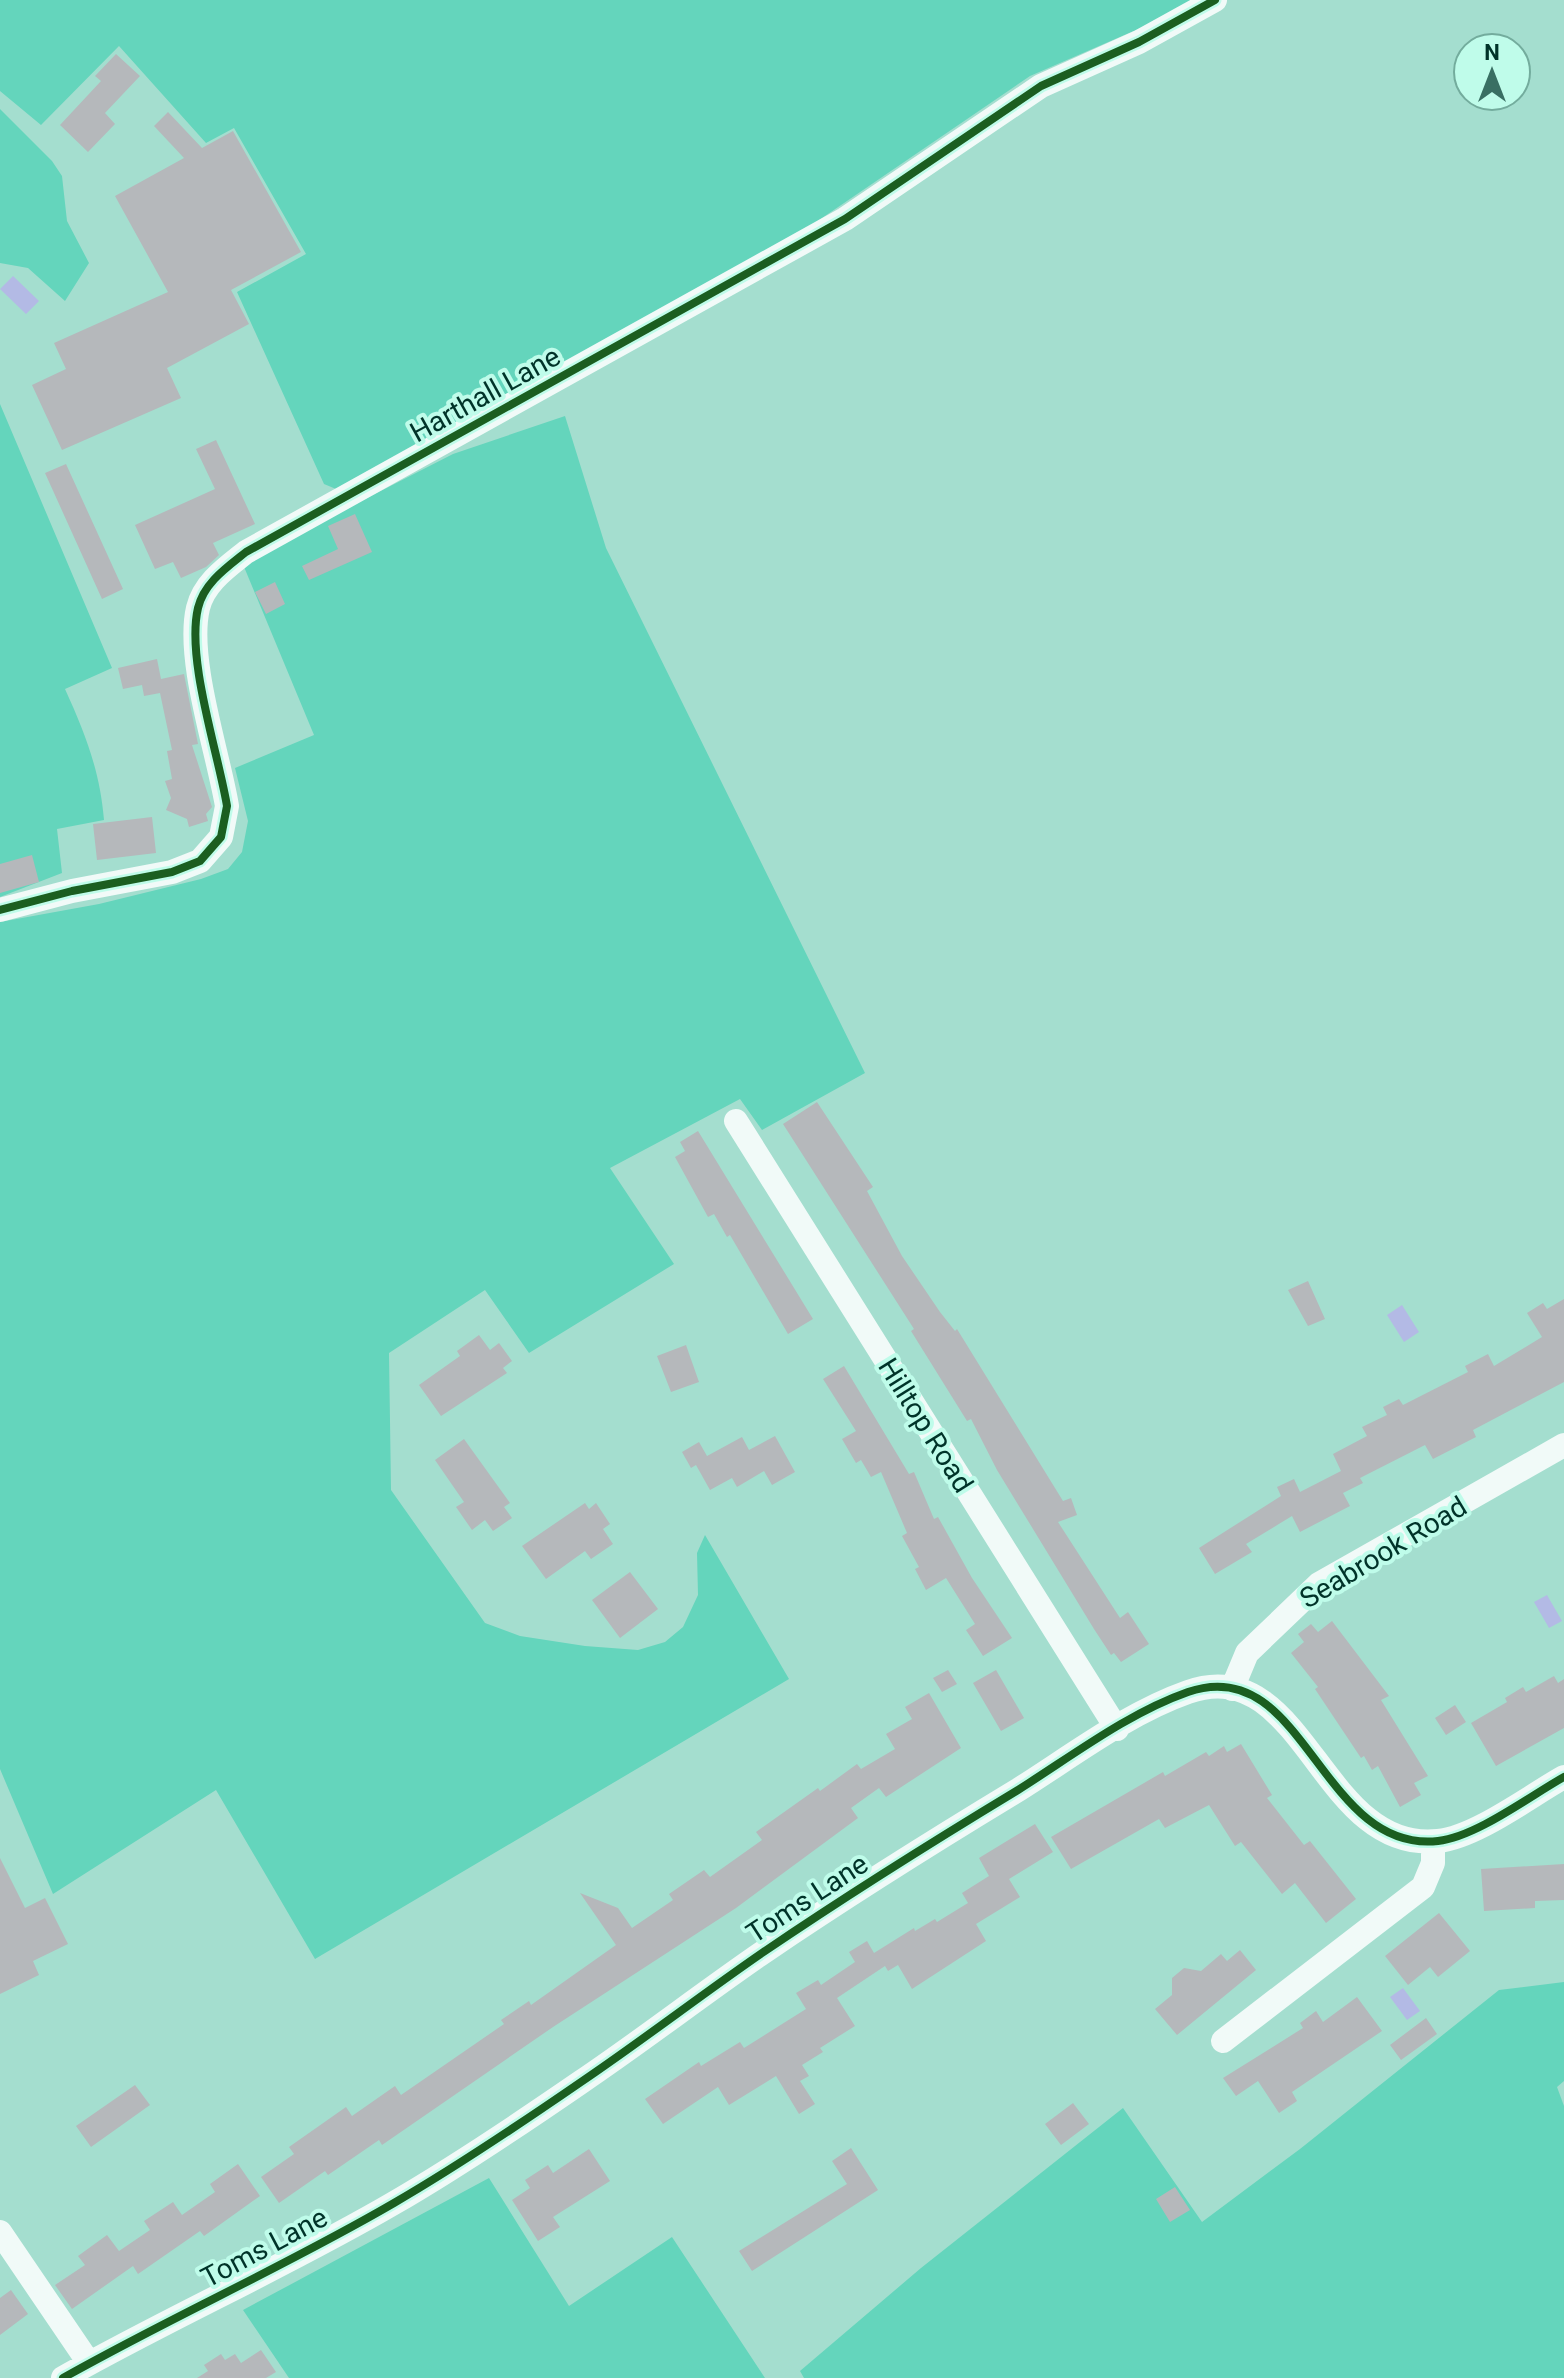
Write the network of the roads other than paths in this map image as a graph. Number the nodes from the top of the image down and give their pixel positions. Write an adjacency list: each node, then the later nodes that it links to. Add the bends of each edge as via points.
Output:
1 (1215, 0): 2 (street, Harthall Lane, via 1041,86 845,219 246,552 215,577 198,609 197,658 227,806 227,822 211,852 172,872)
2 (0, 910)
3 (736, 1121): 6 (street, Hilltop Road)
4 (1564, 1445): 5 (street, Seabrook Road, via 1319,1584 1247,1653)
5 (1232, 1689): 6 (street, Toms Lane, via 1187,1692); 8 (street, Toms Lane, via 1256,1697 1281,1716 1336,1788 1373,1824 1398,1837)
6 (1117, 1729): 11 (street, Toms Lane, via 776,1944 582,2082 405,2196)
7 (1564, 1777): 8 (street, Toms Lane, via 1463,1834)
8 (1433, 1842): 9 (street, via 1433,1863 1423,1887)
9 (1223, 2041)
10 (0, 2232): 11 (street)
11 (89, 2363): 12 (street, Toms Lane)
12 (63, 2378)

